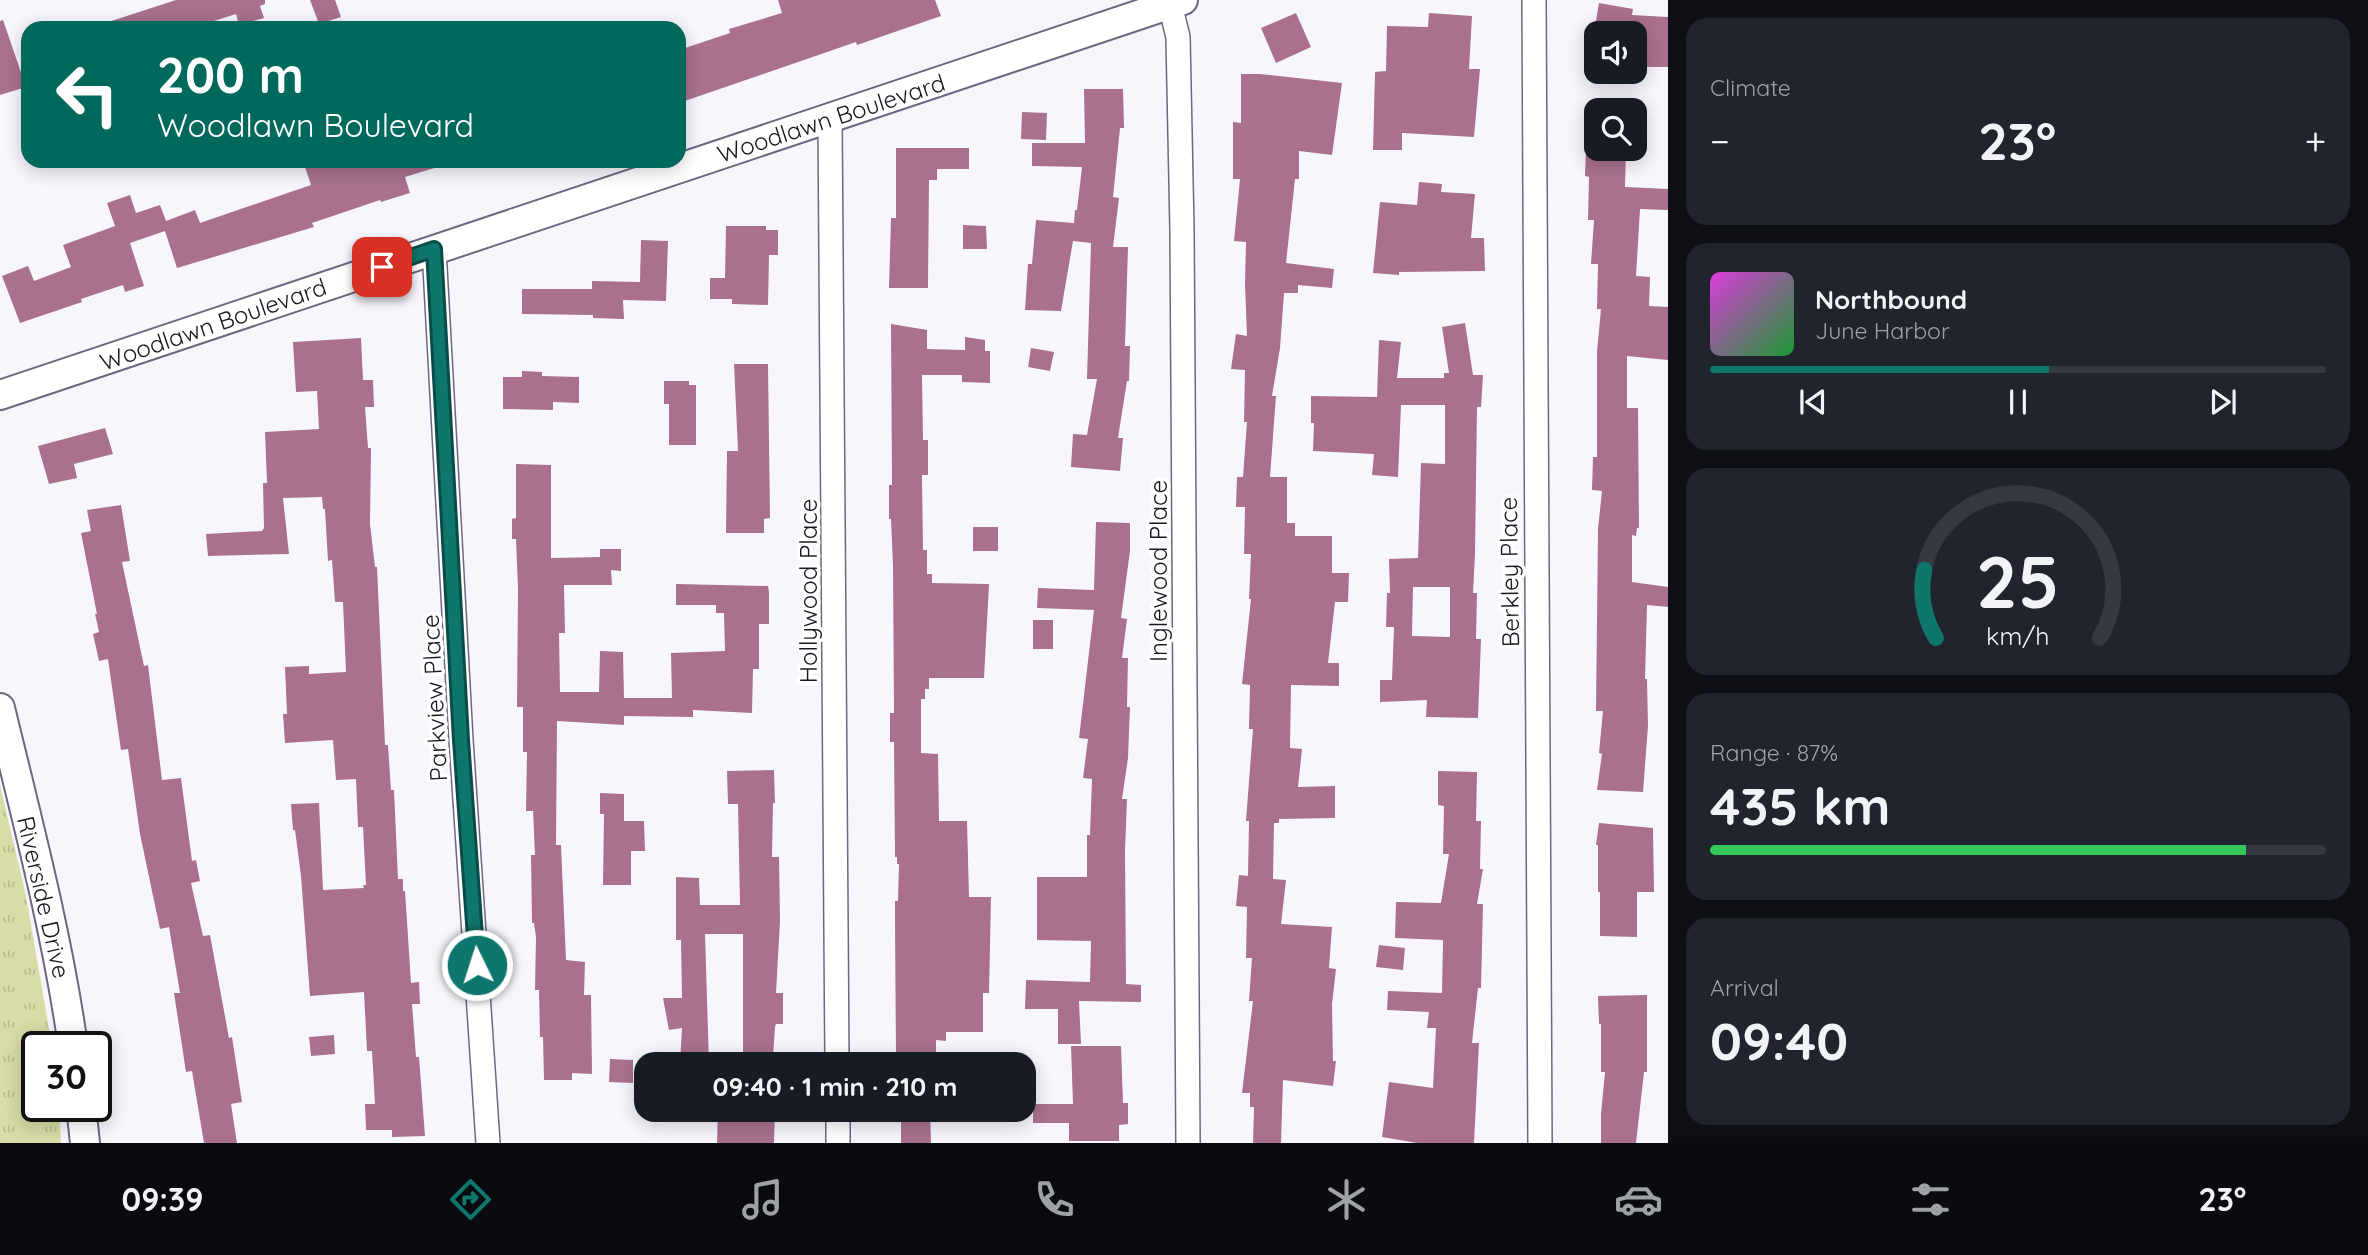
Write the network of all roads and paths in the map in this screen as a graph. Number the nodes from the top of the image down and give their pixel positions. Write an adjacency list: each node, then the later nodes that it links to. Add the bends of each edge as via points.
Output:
1 (1534, 0): 17 (street, Berkley Place)
2 (1174, 1): 3 (street, Woodlawn Boulevard); 16 (street, Inglewood Place, via 1182,230)
3 (830, 118): 4 (street, Woodlawn Boulevard); 10 (street, Hollywood Place)
4 (686, 166)
5 (679, 168): 6 (street, Woodlawn Boulevard)
6 (434, 249): 7 (street, Woodlawn Boulevard); 14 (street, Parkview Place)
7 (0, 395)
8 (0, 708): 9 (street, Riverside Drive)
9 (71, 1031)
10 (837, 1052)
11 (83, 1122): 13 (street)
12 (838, 1122): 15 (street)
13 (85, 1143)
14 (488, 1143)
15 (838, 1143)
16 (1188, 1143)
17 (1540, 1143)

